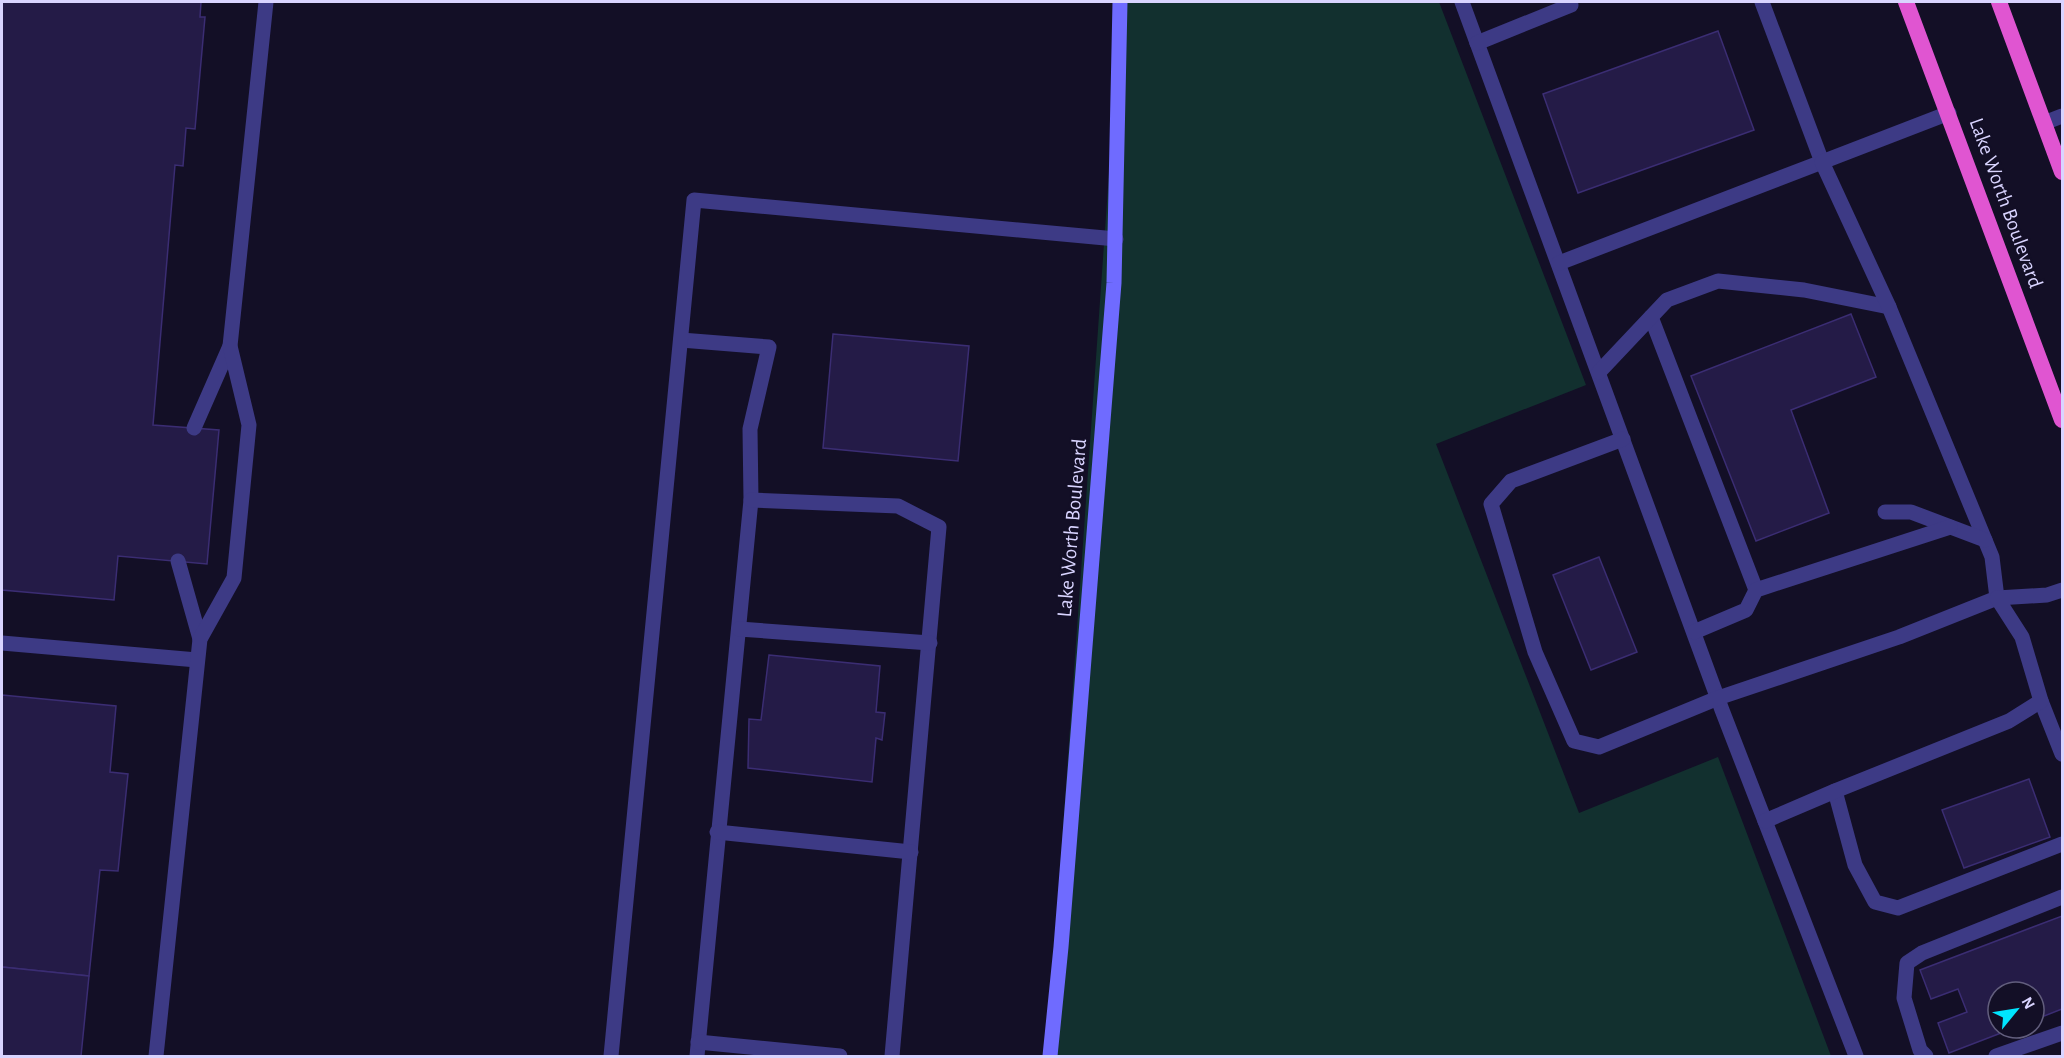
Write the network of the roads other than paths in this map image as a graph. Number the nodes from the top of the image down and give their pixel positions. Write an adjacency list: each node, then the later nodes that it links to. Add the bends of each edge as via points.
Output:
1 (266, 2): 19 (lane)
2 (1120, 2): 14 (main road, Lake Worth Boulevard)
3 (1462, 2): 8 (lane)
4 (1762, 2): 12 (lane)
5 (1906, 2): 9 (highway, Lake Worth Boulevard)
6 (1999, 2): 11 (highway)
7 (1574, 3): 8 (lane)
8 (1477, 43): 15 (lane)
9 (1949, 113): 12 (lane); 21 (highway, Lake Worth Boulevard)
10 (2062, 116): 11 (lane)
11 (2044, 123): 13 (highway)
12 (1822, 162): 15 (lane); 16 (lane)
13 (2062, 172)
14 (1116, 239): 18 (lane, via 694,200); 53 (main road, Lake Worth Boulevard)
15 (1559, 263): 20 (lane)
16 (1889, 307): 17 (lane, via 1804,290 1718,281 1667,300); 27 (lane)
17 (1651, 317): 20 (lane); 29 (lane)
18 (681, 340): 24 (lane, via 769,347 750,429); 50 (lane)
19 (230, 346): 22 (lane); 34 (lane, via 249,425 234,578)
20 (1599, 372): 23 (lane)
21 (2062, 420)
22 (194, 428)
23 (1623, 439): 33 (lane); 38 (lane, via 1511,482 1491,504 1535,652 1574,741 1599,747)
24 (751, 500): 32 (lane); 36 (lane, via 898,506 939,527)
25 (1885, 512): 26 (lane, via 1911,512)
26 (1950, 526): 27 (lane); 29 (lane)
27 (1985, 540): 31 (lane, via 1992,557)
28 (178, 561): 34 (lane)
29 (1756, 590): 33 (lane, via 1746,610)
30 (2062, 590): 31 (lane, via 2047,595)
31 (1997, 598): 38 (lane); 39 (lane, via 2022,637)
32 (739, 629): 36 (lane); 43 (lane)
33 (1694, 632): 38 (lane)
34 (200, 639): 37 (lane)
35 (2, 643): 37 (lane)
36 (930, 643): 45 (lane)
37 (197, 660): 49 (lane)
38 (1718, 698): 42 (lane)
39 (2041, 701): 40 (lane); 41 (lane, via 2009,721)
40 (2062, 754)
41 (1835, 791): 42 (lane); 44 (lane, via 1855,865 1875,902 1898,908)
42 (1765, 821): 54 (lane)
43 (717, 832): 45 (lane); 48 (lane)
44 (2062, 844)
45 (910, 852): 52 (lane)
46 (2062, 897): 55 (lane, via 1922,953 1907,963 1904,998 1920,1050)
47 (2062, 1033): 56 (lane)
48 (697, 1049): 51 (lane)
49 (156, 1056)
50 (611, 1056)
51 (840, 1056)
52 (892, 1056)
53 (1050, 1056)
54 (1856, 1056)
55 (1926, 1056)
56 (1996, 1056)

